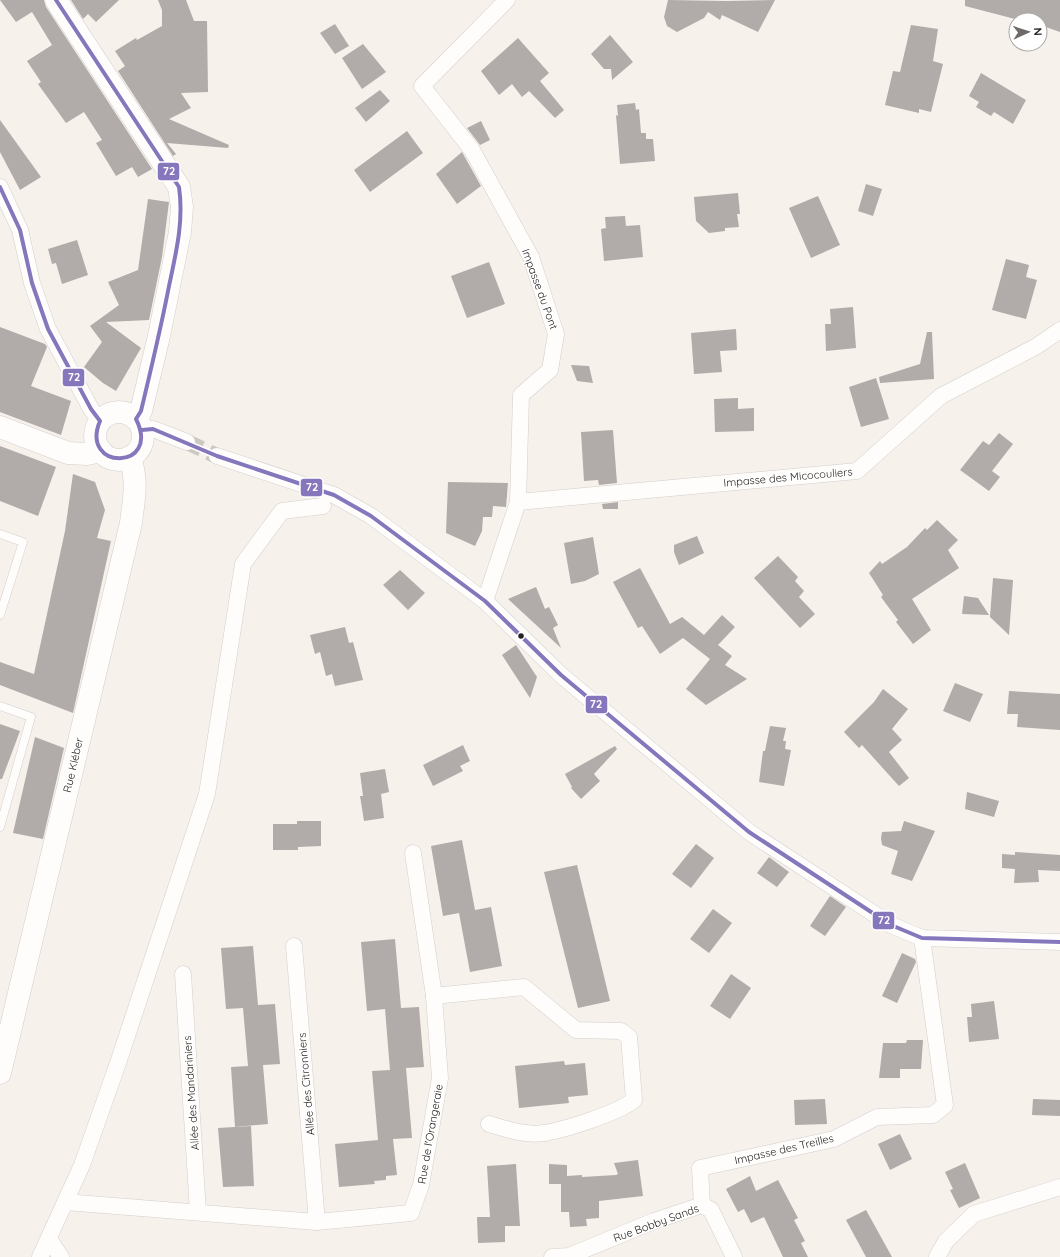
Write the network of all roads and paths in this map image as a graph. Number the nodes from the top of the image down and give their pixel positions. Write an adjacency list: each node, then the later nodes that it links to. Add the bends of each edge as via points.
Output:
1 (56, 0): 6 (street, via 179,187 182,207 180,232)
2 (507, 0): 12 (street, Impasse du Pont, via 422,86 472,150 531,257 556,334 550,370 521,395)
3 (0, 187): 5 (street, via 20,230 32,283 48,329)
4 (1060, 330): 12 (street, Impasse des Micocouliers, via 1037,346 941,396 857,472)
5 (100, 421): 6 (street, via 111,413 118,412 131,415); 9 (street, via 95,436)
6 (139, 424): 8 (street); 11 (street, via 143,438 141,446)
7 (0, 427): 9 (street, via 68,453 87,454)
8 (187, 442)
9 (101, 451): 11 (street, via 114,459)
10 (217, 456): 15 (street, via 334,495 371,516)
11 (130, 457): 25 (street, Rue Kléber, via 136,488 131,523)
12 (518, 502): 15 (street, Impasse du Pont)
13 (323, 506): 28 (street, via 282,511 243,564 207,794 118,1063 82,1165)
14 (0, 534): 16 (lane, via 23,542)
15 (485, 601): 20 (street, via 561,675 750,832 891,925)
16 (0, 615)
17 (0, 706): 18 (lane, via 31,717)
18 (0, 827)
19 (413, 853): 24 (street, Rue de l'Orangeraie)
20 (922, 938): 21 (street); 29 (street, Impasse des Treilles, via 945,1105 933,1115 877,1117 834,1139 700,1168)
21 (1060, 942)
22 (294, 946): 31 (street, Allée des Citronniers)
23 (183, 974): 30 (street, Allée des Mandariniers)
24 (434, 996): 26 (street, via 524,987 576,1030 621,1031 629,1037 634,1100 625,1107 543,1133 519,1132); 31 (street, Rue de l'Orangeraie, via 440,1078 421,1185 411,1213)
25 (0, 1073)
26 (489, 1124)
27 (1060, 1187): 37 (street, via 974,1214 946,1241)
28 (65, 1202): 30 (street, Rue de l'Orangeraie); 32 (street)
29 (702, 1205): 35 (street, Rue Bobby Sands, via 654,1221 569,1256); 36 (street, Rue Bobby Sands, via 710,1210)
30 (198, 1212): 31 (street, Rue de l'Orangeraie)
31 (317, 1222)
32 (49, 1239): 33 (street); 34 (street)
33 (40, 1257)
34 (60, 1257)
35 (552, 1257)
36 (734, 1257)
37 (938, 1257)

